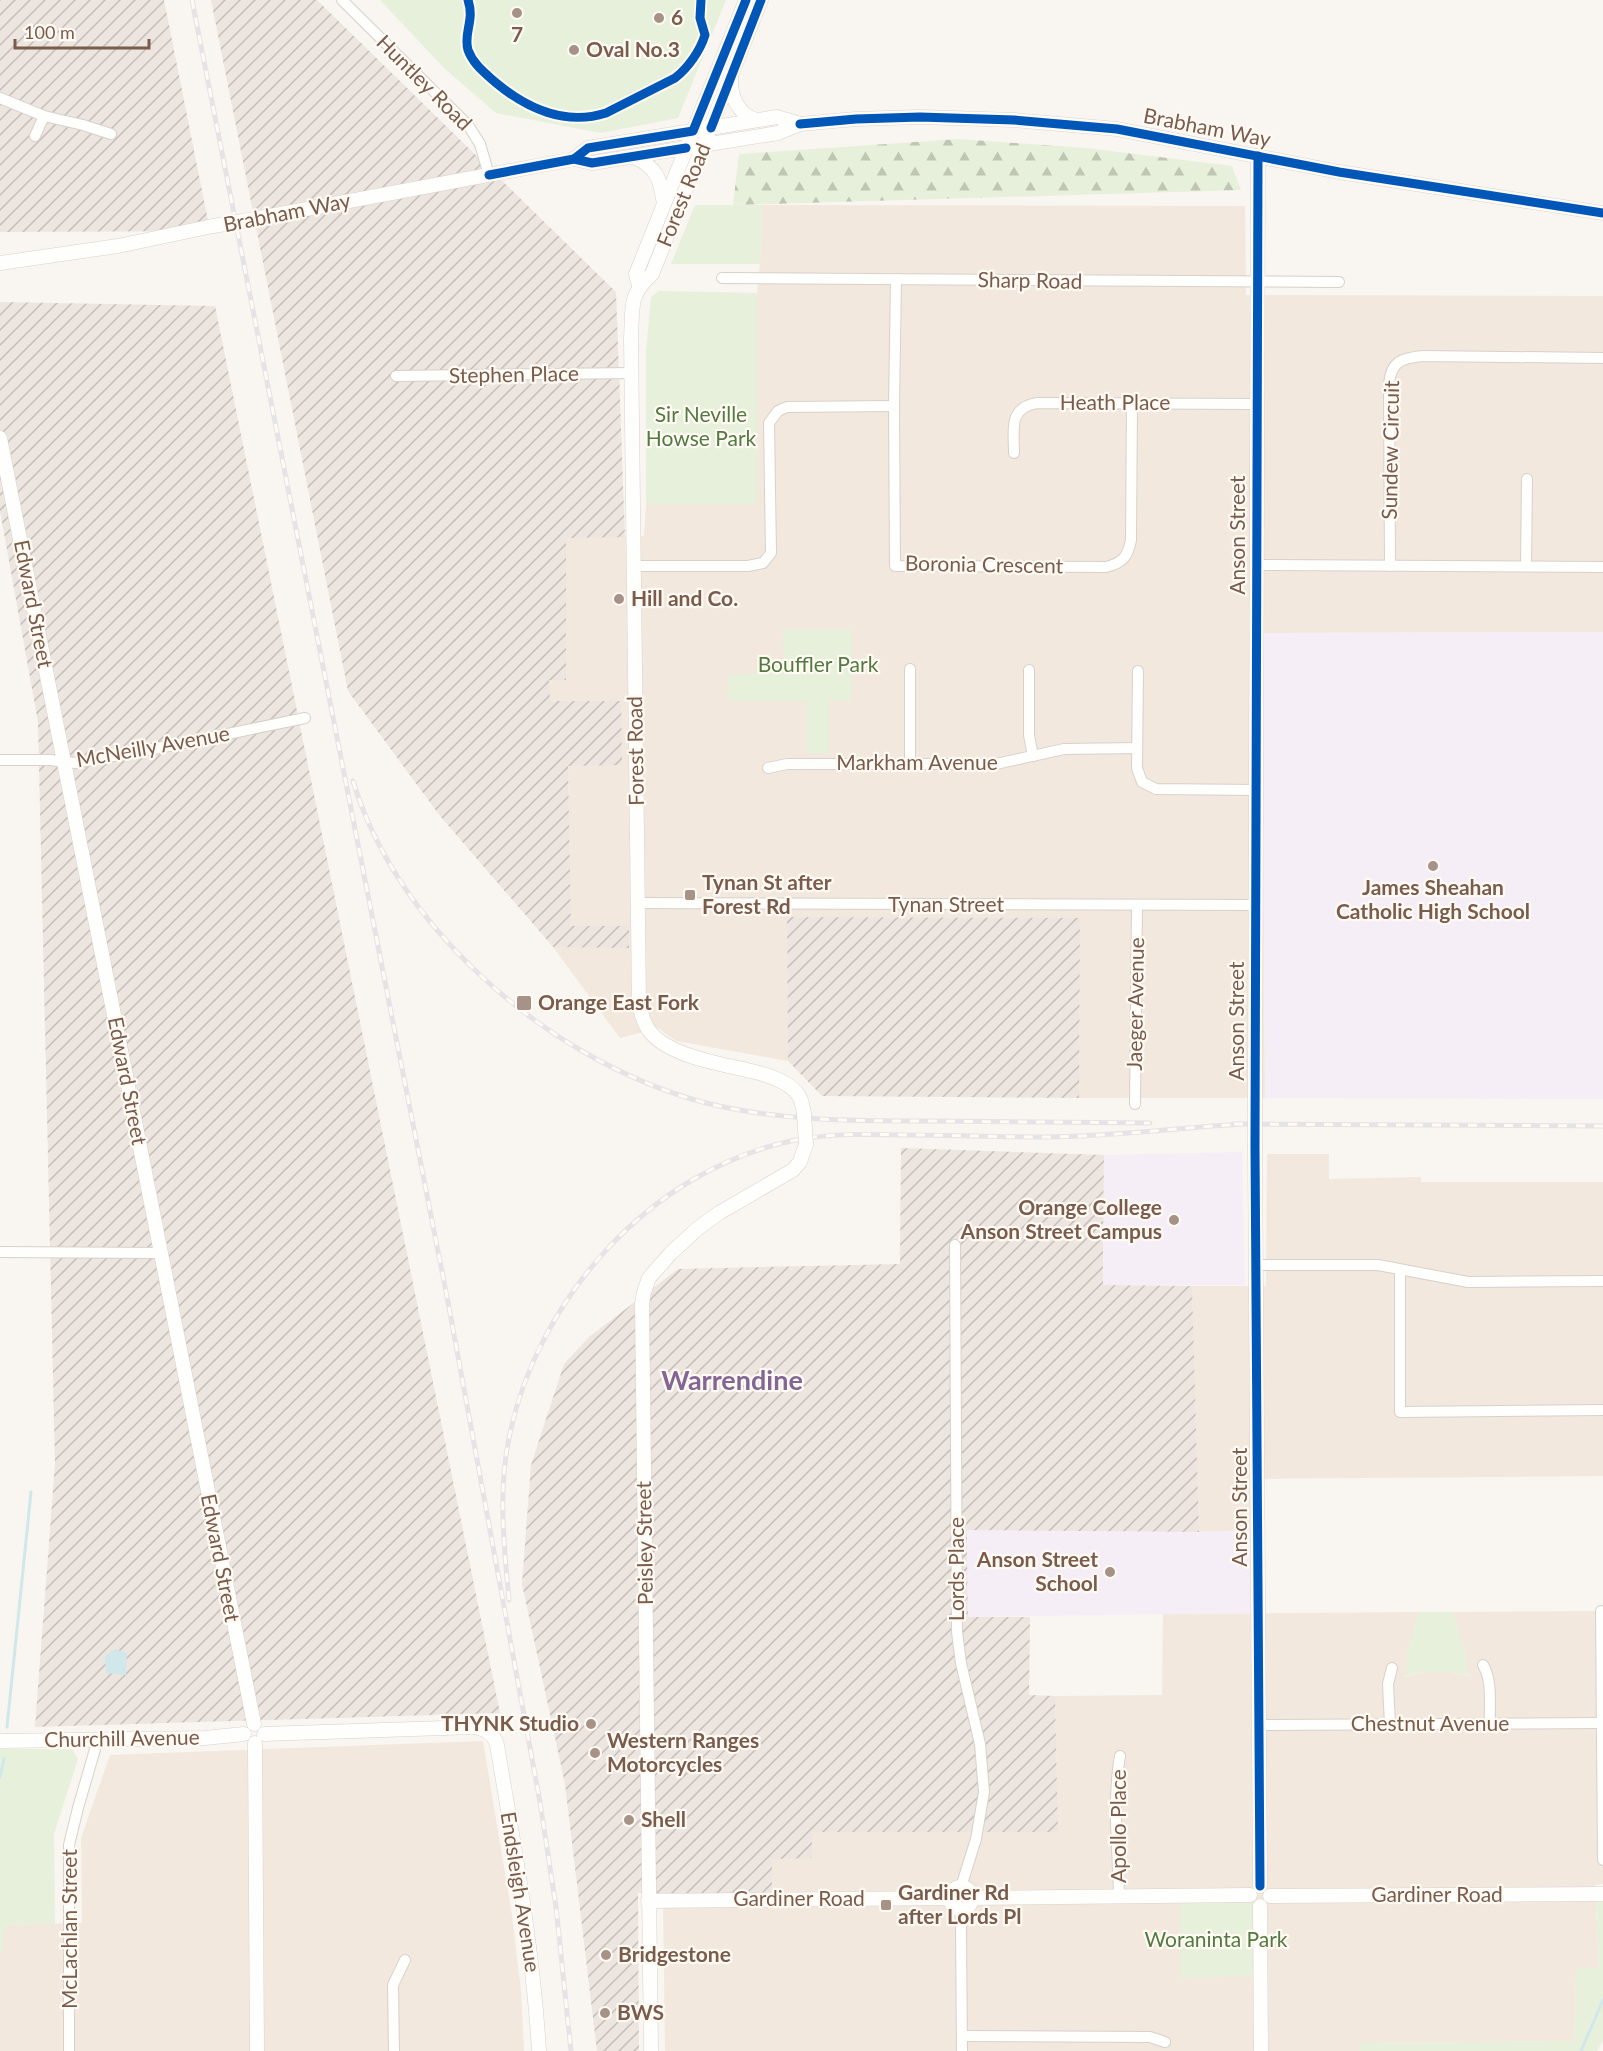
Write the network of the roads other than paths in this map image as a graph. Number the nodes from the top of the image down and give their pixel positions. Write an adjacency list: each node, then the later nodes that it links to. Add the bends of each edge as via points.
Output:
1 (342, 0): 18 (street, Huntley Road, via 468,125 480,144)
2 (746, 0): 10 (street, Forest Road)
3 (761, 0): 4 (street, Forest Road)
4 (732, 73): 7 (street, via 736,104); 9 (street, Forest Road)
5 (0, 98): 6 (street)
6 (44, 116): 11 (street); 12 (street)
7 (756, 120): 8 (street, Brabham Way, via 777,117); 9 (street, Brabham Way)
8 (800, 124): 13 (street, Brabham Way, via 778,133); 15 (street, Brabham Way, via 920,117 1014,120 1117,129)
9 (711, 128): 10 (street, Brabham Way); 13 (street, Forest Road)
10 (693, 130): 14 (street, Forest Road); 17 (street, Brabham Way, via 588,148)
11 (111, 134)
12 (35, 136)
13 (704, 145): 14 (street, Brabham Way); 26 (street, Forest Road, via 652,274)
14 (686, 148): 16 (street, Brabham Way); 19 (street, Forest Road)
15 (1258, 156): 20 (street, Brabham Way); 25 (street, Anson Street)
16 (634, 157): 17 (street, Brabham Way, via 592,164); 19 (street, via 651,166 659,180)
17 (574, 159): 18 (street, Brabham Way)
18 (489, 175): 21 (street, Brabham Way, bridge, via 118,246)
19 (664, 204): 26 (street, Forest Road, via 636,274)
20 (1603, 213)
21 (0, 263)
22 (722, 278): 23 (street, Sharp Road)
23 (896, 279): 25 (street, Sharp Road); 32 (street, Boronia Crescent)
24 (1339, 282): 25 (street, Sharp Road)
25 (1257, 283): 31 (street, Anson Street)
26 (639, 286): 28 (street, Forest Road, via 632,309)
27 (1603, 357): 38 (street, Sundew Circuit, via 1423,356 1395,364 1389,384)
28 (632, 373): 29 (street, Stephen Place); 37 (street, Forest Road)
29 (396, 376)
30 (1132, 403): 31 (street, Heath Place); 32 (street, Boronia Crescent, via 1131,540 1124,560 1106,567 895,566); 34 (street, Heath Place, via 1027,404 1015,416)
31 (1256, 404): 36 (street, Anson Street)
32 (894, 406): 37 (street, via 787,407 778,411 770,423 771,553 763,563)
33 (0, 438): 48 (street, Edward Street)
34 (1014, 453)
35 (1527, 479): 39 (street)
36 (1256, 565): 38 (street); 51 (street, Anson Street)
37 (634, 566): 52 (street, Forest Road)
38 (1390, 566): 39 (street)
39 (1526, 566): 40 (street)
40 (1603, 567)
41 (910, 669): 49 (street)
42 (1029, 670): 46 (street, via 1029,735)
43 (1138, 670): 45 (street)
44 (306, 718): 48 (street, McNeilly Avenue, via 158,748)
45 (1137, 748): 46 (street, Markham Avenue, via 1072,748); 51 (street, via 1138,775 1148,787)
46 (1033, 756): 49 (street, Markham Avenue, via 996,764)
47 (0, 760): 48 (street, McNeilly Avenue)
48 (64, 762): 59 (street, Edward Street)
49 (910, 764): 50 (street, Markham Avenue, via 787,764)
50 (768, 768)
51 (1255, 790): 54 (street, Anson Street)
52 (637, 903): 53 (street, Tynan Street); 56 (street, Forest Road, via 639,1003 651,1033 675,1050 781,1081 799,1096)
53 (1137, 905): 54 (street, Tynan Street); 55 (street, Jaeger Avenue)
54 (1255, 905): 60 (street, Anson Street, bridge)
55 (1135, 1104)
56 (804, 1114): 83 (street, Peisley Street, bridge, via 806,1144 793,1170 697,1229 669,1254 644,1292)
57 (955, 1245): 77 (street, Lords Place, via 957,1632 980,1744 984,1792 976,1839)
58 (0, 1252): 59 (street)
59 (160, 1253): 71 (street, Edward Street)
60 (1256, 1265): 61 (street, via 1378,1265); 69 (street, Anson Street)
61 (1400, 1270): 62 (street, via 1468,1282); 63 (street, via 1400,1412)
62 (1603, 1281)
63 (1603, 1410)
64 (1601, 1611): 67 (street)
65 (1483, 1665): 68 (street, via 1489,1685)
66 (1392, 1668): 70 (street, via 1388,1684)
67 (1601, 1723): 68 (street, Chestnut Avenue); 76 (street)
68 (1490, 1724): 70 (street, Chestnut Avenue)
69 (1259, 1725): 70 (street, Chestnut Avenue); 78 (street, Anson Street)
70 (1390, 1725)
71 (254, 1734): 72 (street, Churchill Avenue, via 474,1727); 73 (street, Churchill Avenue); 90 (street, Edward Street)
72 (492, 1735): 92 (street, Endsleigh Avenue, via 497,1744 521,1887 535,1992)
73 (98, 1739): 74 (street, Churchill Avenue); 89 (street, McLachlan Street, via 69,1845)
74 (0, 1741)
75 (1120, 1756): 80 (street, Apollo Place)
76 (1603, 1860)
77 (961, 1887): 81 (street); 82 (street, via 970,1891)
78 (1255, 1891): 80 (street); 84 (street, via 1252,1902)
79 (1603, 1894): 84 (street, Gardiner Road)
80 (1119, 1896): 82 (street)
81 (950, 1898): 83 (street, Gardiner Road); 85 (street, via 955,1907)
82 (972, 1898): 85 (street, via 968,1907)
83 (648, 1900): 93 (street, Peisley Street)
84 (1265, 1901): 95 (street)
85 (962, 1909): 87 (street)
86 (405, 1960): 91 (street, via 393,1984)
87 (962, 2036): 88 (street, via 1150,2037); 94 (street)
88 (1165, 2042)
89 (69, 2051)
90 (257, 2051)
91 (394, 2051)
92 (538, 2051)
93 (651, 2051)
94 (962, 2051)
95 (1261, 2051)

